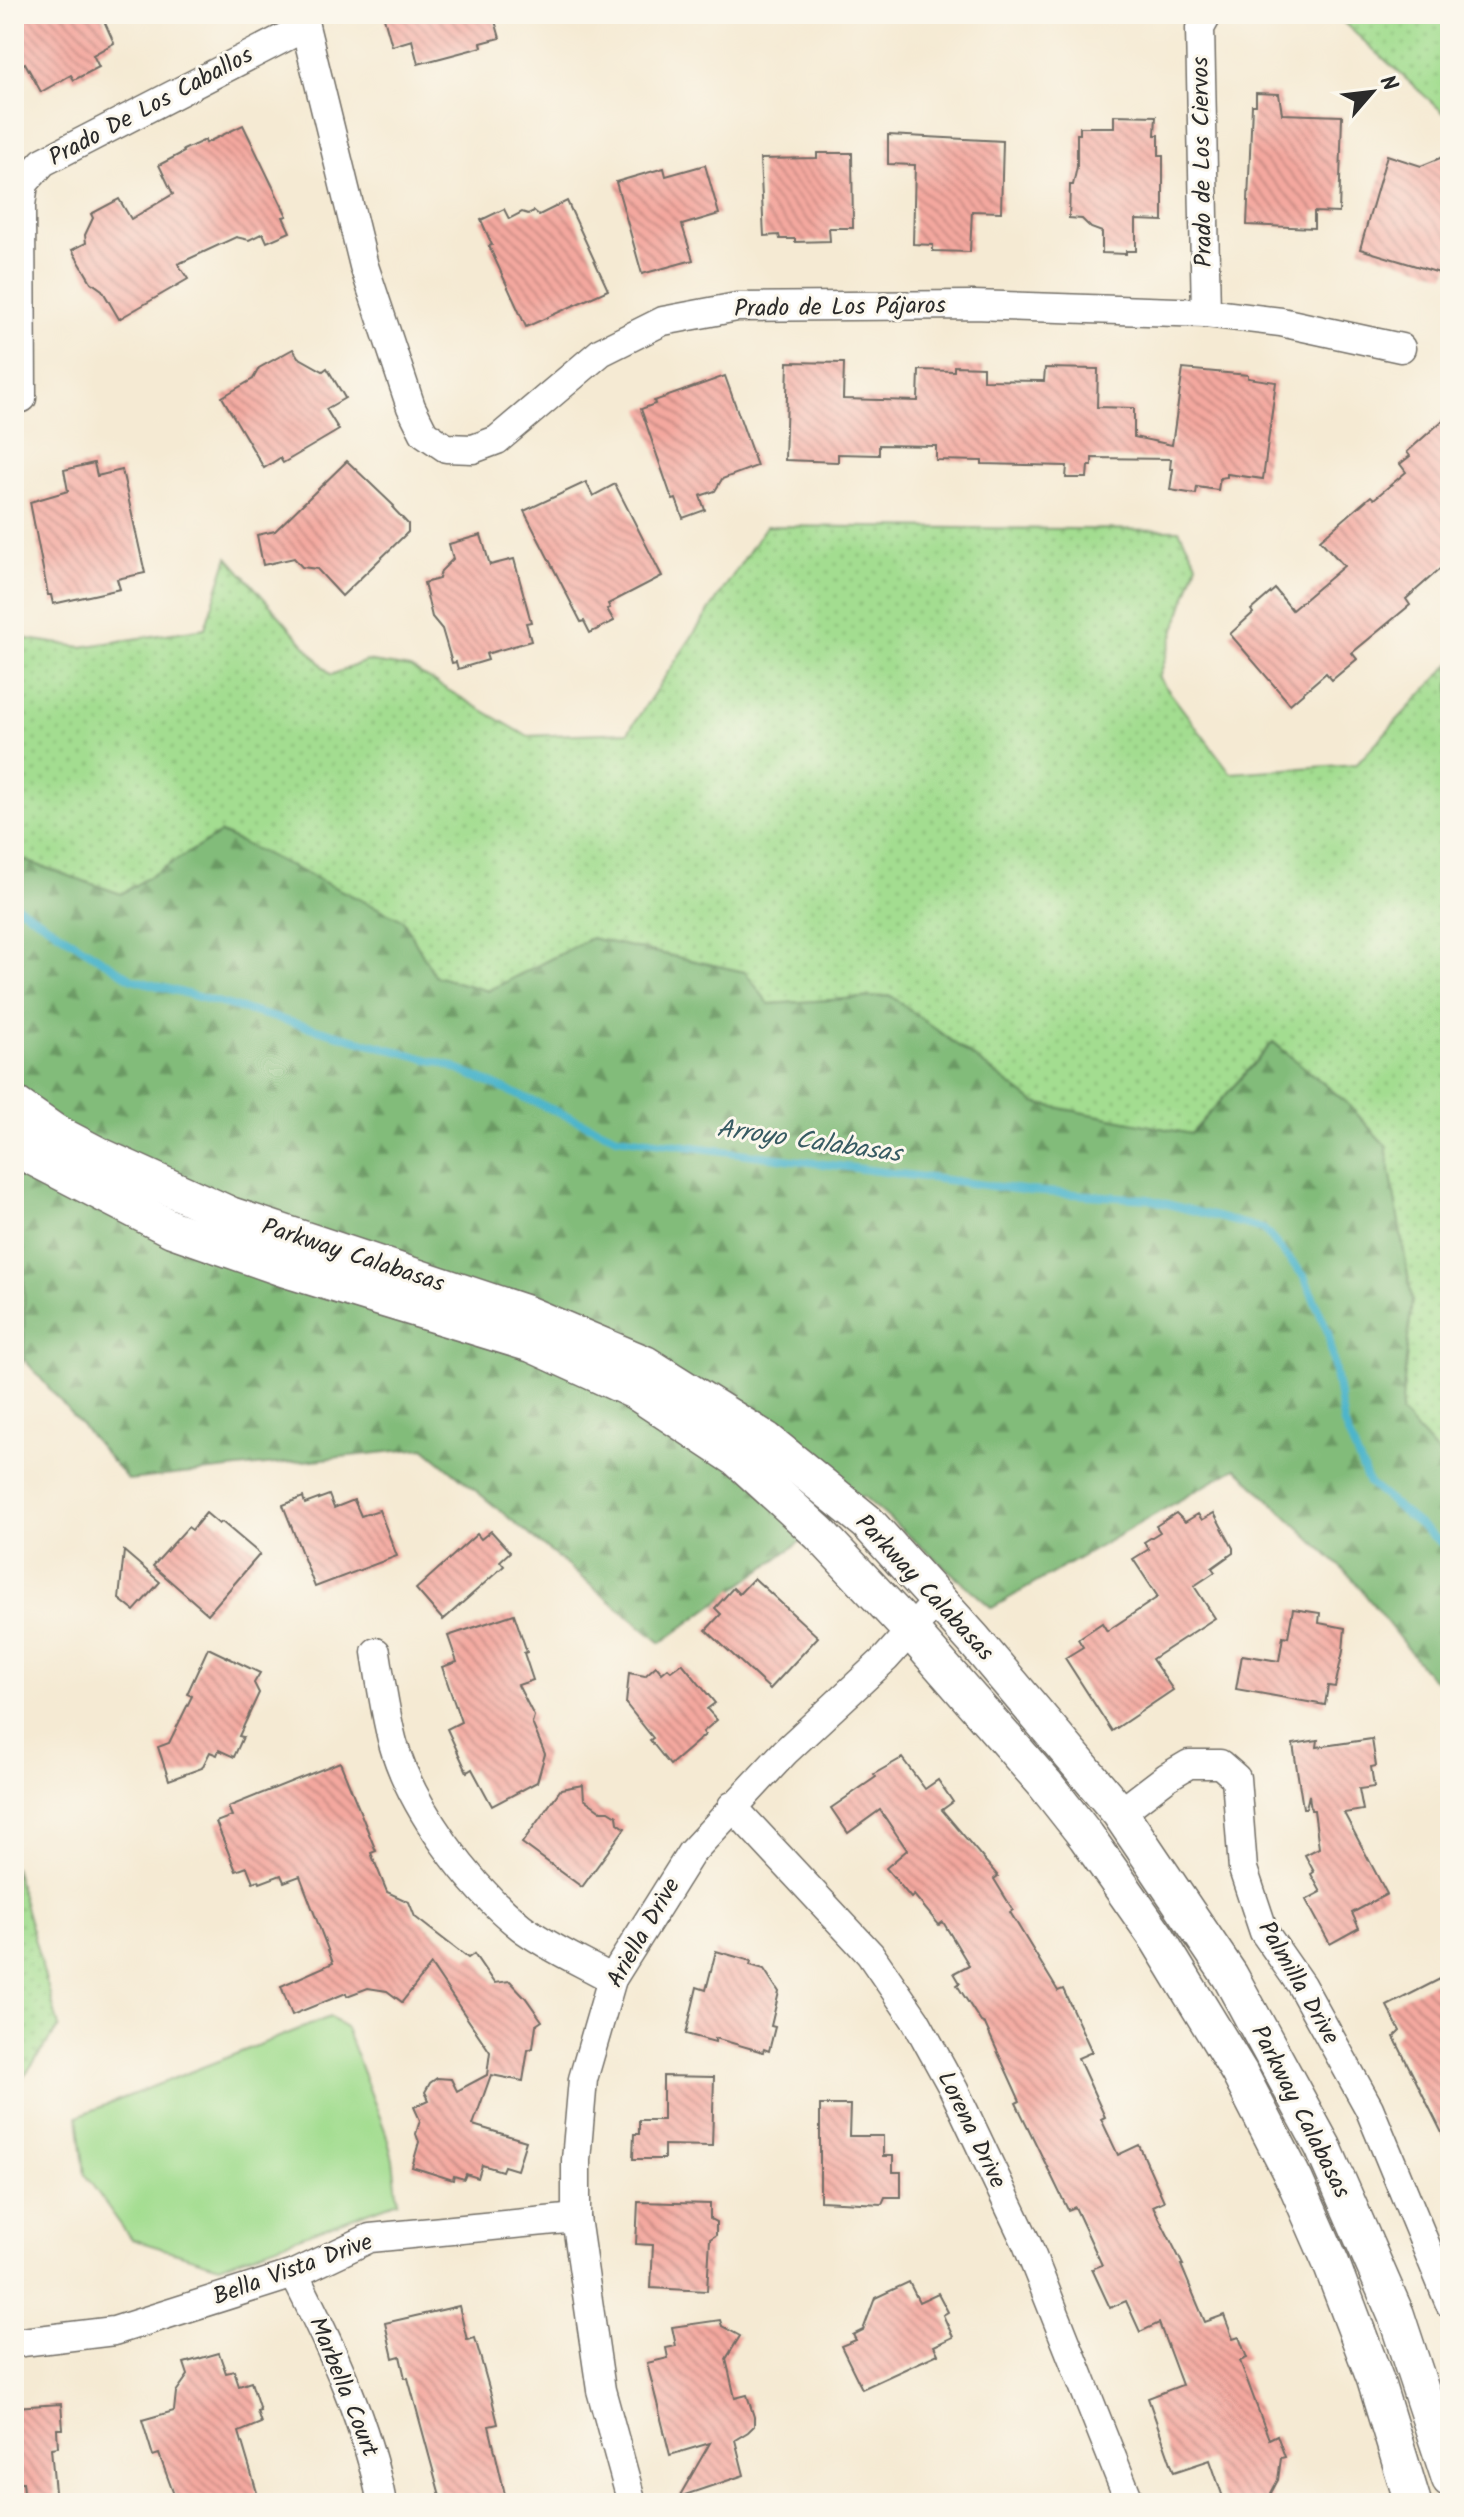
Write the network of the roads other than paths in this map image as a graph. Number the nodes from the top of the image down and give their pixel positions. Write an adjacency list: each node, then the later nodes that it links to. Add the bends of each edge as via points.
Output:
1 (1208, 14): 3 (street, Prado de Los Ciervos, via 1200,28)
2 (303, 21): 3 (street, Prado de Los Pájaros, via 364,266 406,393 424,433 446,448 473,449 497,440 601,352 663,321 737,307 973,305); 5 (street, Prado De Los Caballos, via 43,162 24,183)
3 (1206, 313): 4 (street, Prado de Los Pájaros, via 1281,322)
4 (1401, 348)
5 (22, 398)
6 (14, 1104): 8 (street, Parkway Calabasas, via 100,1156 230,1215 524,1313 645,1364 766,1440 867,1522)
7 (14, 1145): 9 (street, Parkway Calabasas, via 172,1229 532,1344 635,1391 738,1459 819,1533)
8 (938, 1600): 9 (street, Ariella Drive); 12 (street, Parkway Calabasas)
9 (910, 1630): 11 (street, Ariella Drive); 13 (street, Parkway Calabasas)
10 (376, 1652): 14 (street, via 394,1746 439,1837 522,1928)
11 (732, 1806): 14 (street, Ariella Drive, via 691,1853); 22 (street, Lorena Drive, via 870,1954 916,2021 1027,2244)
12 (1120, 1813): 13 (street); 17 (street, Palmilla Drive, via 1189,1764 1220,1764 1236,1778 1243,1869 1264,1932 1301,1985 1369,2108); 19 (street, Parkway Calabasas, via 1230,1976 1323,2147 1396,2315)
13 (1086, 1836): 23 (street, Parkway Calabasas, via 1158,1939 1231,2059 1295,2181 1375,2379)
14 (612, 1979): 15 (street, Ariella Drive, via 583,2079)
15 (576, 2218): 16 (street, Bella Vista Drive, via 370,2238); 21 (street, Ariella Drive, via 601,2390)
16 (294, 2274): 18 (street, Bella Vista Drive, via 114,2331); 20 (street, Marbella Court, via 321,2326 369,2448)
17 (1450, 2304)
18 (14, 2343)
19 (1450, 2479)
20 (382, 2503)
21 (632, 2503)
22 (1130, 2503)
23 (1413, 2503)

